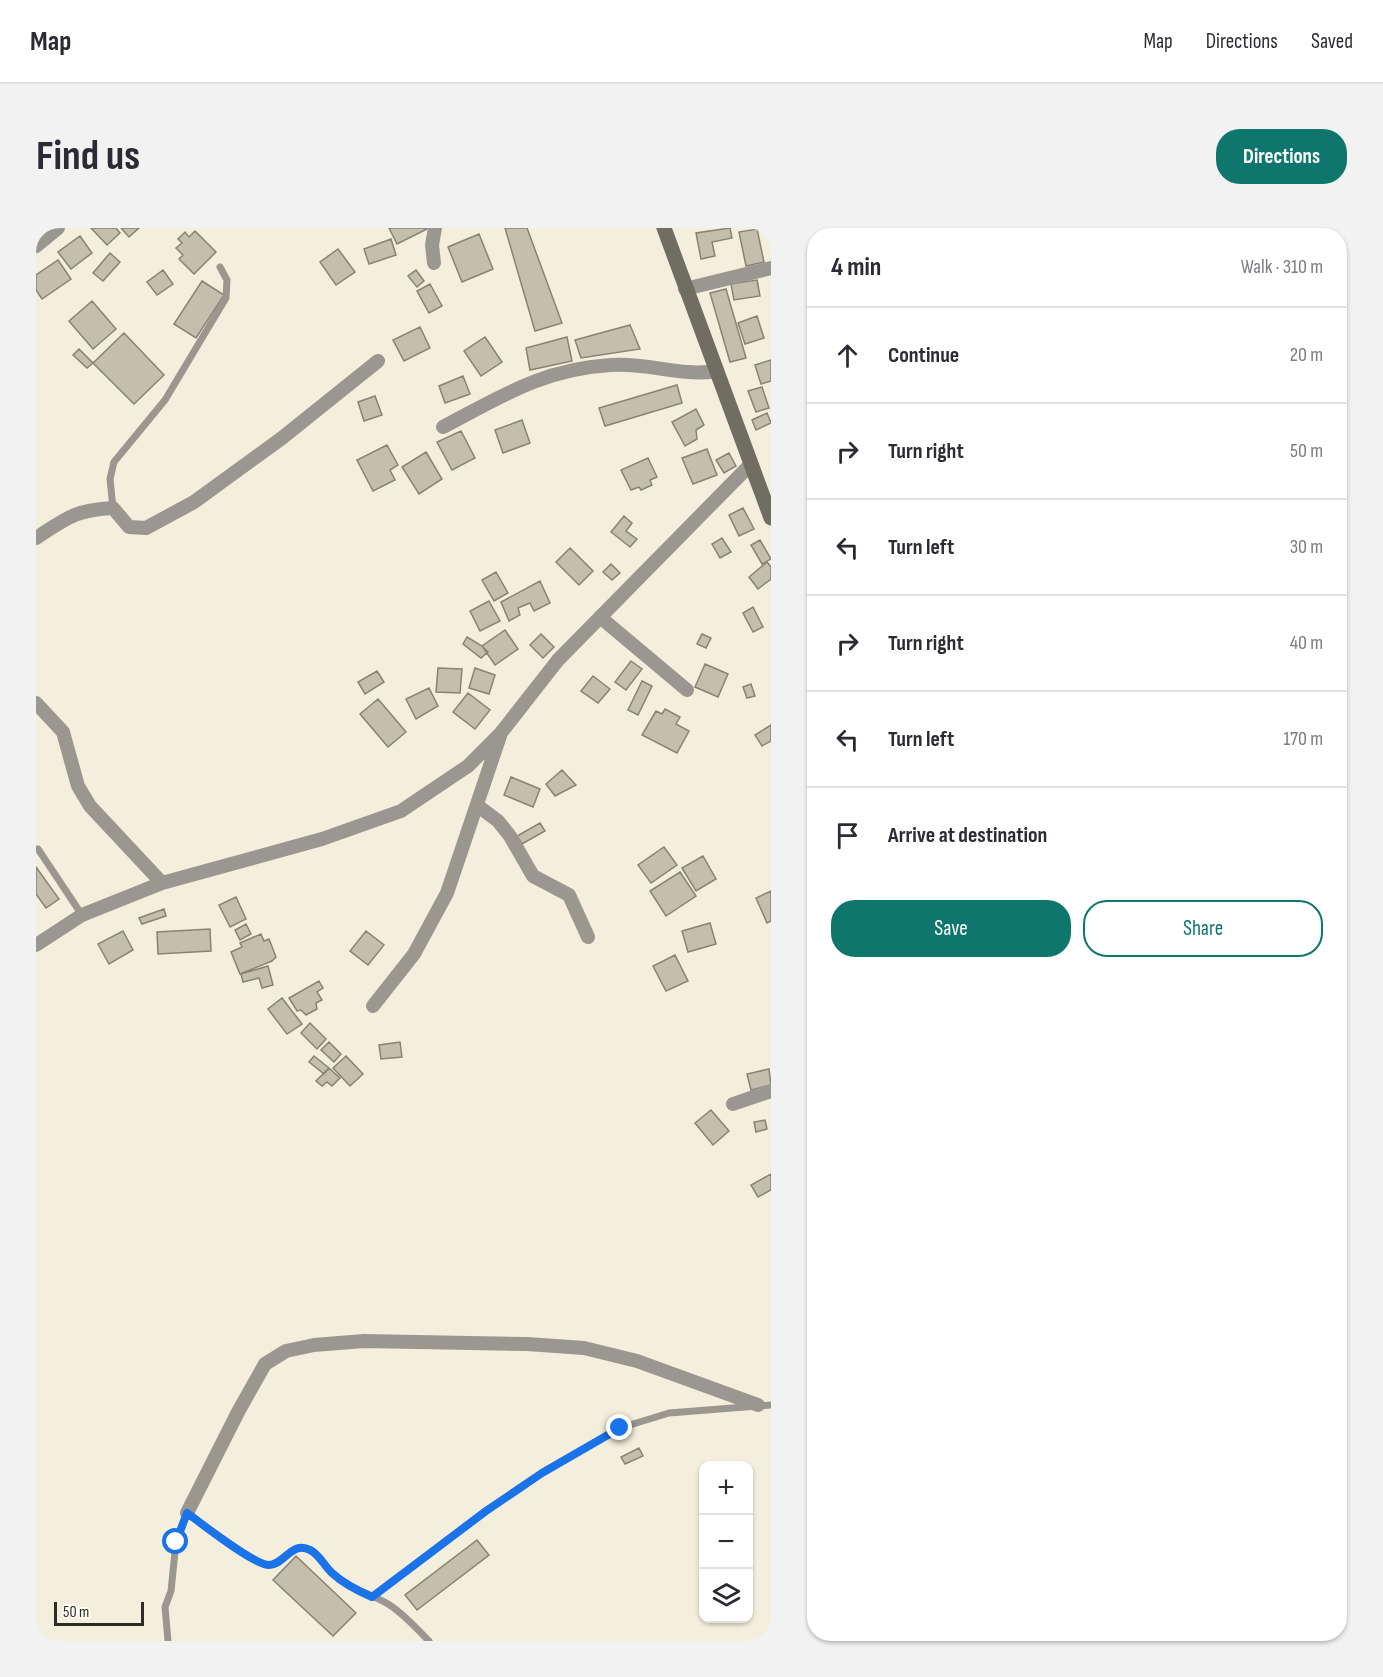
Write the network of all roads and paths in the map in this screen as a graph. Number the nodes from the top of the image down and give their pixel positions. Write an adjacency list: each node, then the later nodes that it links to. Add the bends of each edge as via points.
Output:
1 (58, 228): 4 (street)
2 (435, 228): 5 (street)
3 (664, 228): 8 (main road)
4 (36, 246)
5 (434, 263)
6 (220, 267): 13 (lane, via 227,280 226,298 165,400 114,462 110,479)
7 (771, 268): 8 (street)
8 (684, 289): 10 (main road)
9 (378, 361): 13 (street, via 194,502 138,530 129,527)
10 (717, 371): 11 (street, via 695,374 645,365 611,365 553,373); 12 (main road)
11 (443, 426)
12 (751, 464): 14 (main road); 16 (street)
13 (114, 508): 15 (street, via 78,512)
14 (771, 518)
15 (36, 538)
16 (600, 617): 17 (street); 19 (street, via 558,660)
17 (687, 690)
18 (36, 703): 22 (street, via 63,732 78,786 90,806)
19 (501, 734): 20 (street); 22 (street, via 468,766 401,811 322,839)
20 (478, 806): 24 (street, via 510,836 533,876 569,895); 26 (street, via 447,893 414,954)
21 (38, 849): 23 (lane)
22 (162, 883): 23 (street)
23 (82, 915): 25 (street)
24 (588, 937)
25 (36, 945)
26 (373, 1006)
27 (771, 1091): 28 (street)
28 (733, 1104)
29 (764, 1405): 30 (street, via 638,1361 584,1348 364,1341 314,1345 286,1351 266,1364); 31 (lane, via 669,1413 620,1428 523,1485)
30 (187, 1513): 31 (lane, via 267,1566 292,1551 304,1547 312,1550 332,1573); 32 (lane, via 176,1542 171,1591 165,1607)
31 (372, 1597): 33 (lane, via 399,1611)
32 (168, 1641)
33 (429, 1641)

